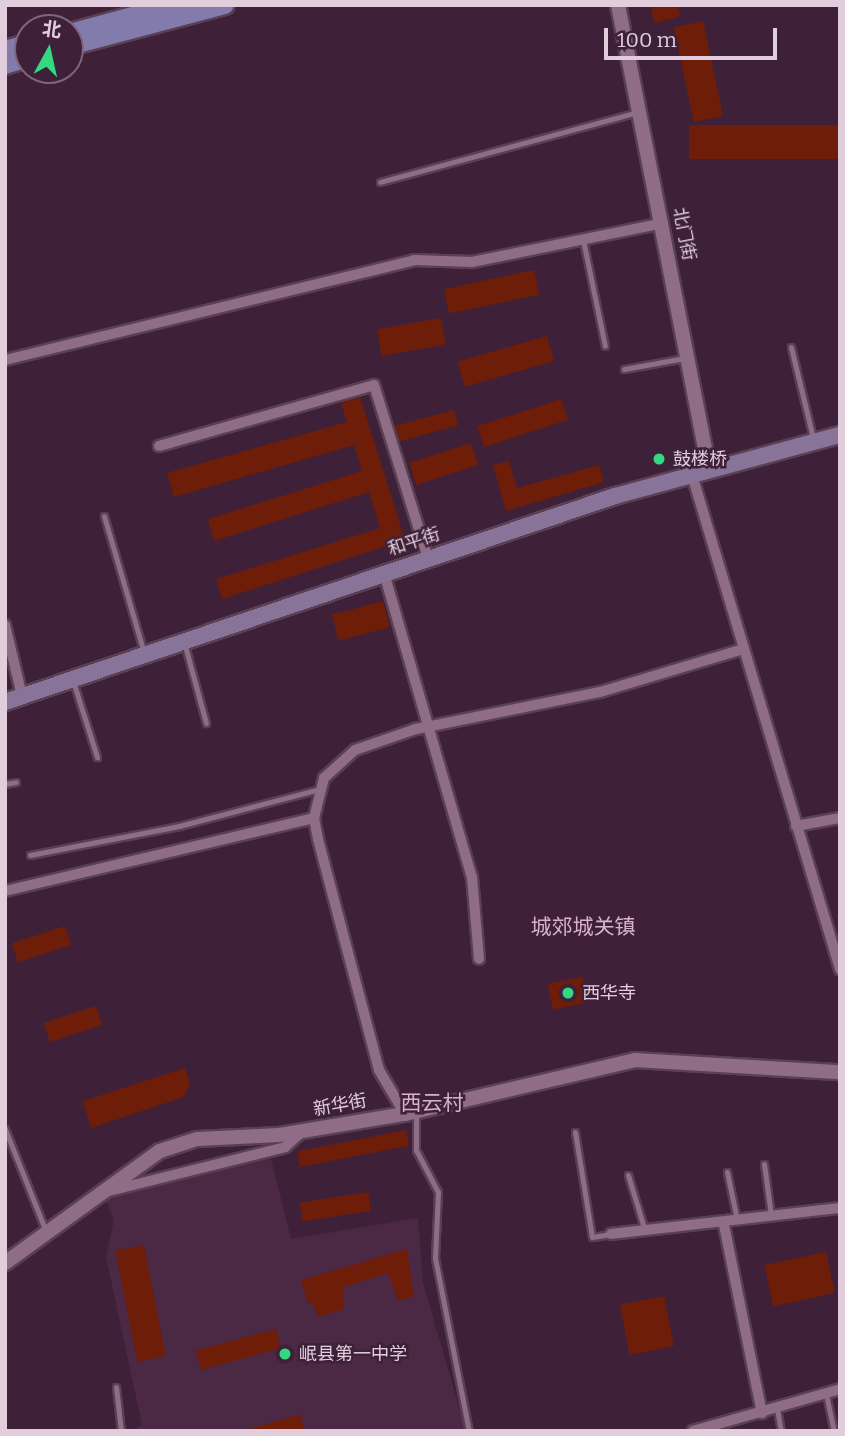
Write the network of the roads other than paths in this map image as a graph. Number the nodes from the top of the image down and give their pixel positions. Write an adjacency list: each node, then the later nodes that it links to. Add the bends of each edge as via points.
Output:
1 (173, 5): 4 (main road)
2 (225, 5): 5 (main road)
3 (618, 5): 6 (street, 北门街)
4 (84, 29)
5 (84, 42)
6 (641, 111): 7 (lane); 8 (street, 北门街)
7 (380, 182)
8 (663, 223): 9 (street); 12 (street, 北门街)
9 (583, 240): 10 (lane); 13 (street, via 472,262 415,260)
10 (605, 346)
11 (791, 347): 16 (lane)
12 (688, 358): 14 (lane); 18 (street, 北门街)
13 (5, 360)
14 (624, 369)
15 (840, 435): 16 (main road, 和平街)
16 (814, 441): 18 (main road, 和平街)
17 (159, 446): 21 (street, via 374,385)
18 (709, 470): 19 (main road, 和平街)
19 (692, 475): 21 (main road, 和平街); 25 (street)
20 (104, 516): 26 (lane)
21 (428, 558): 22 (main road, 和平街)
22 (384, 573): 24 (main road, 和平街); 31 (street)
23 (5, 625): 28 (street)
24 (183, 639): 26 (main road, 和平街); 30 (lane)
25 (743, 649): 31 (street, via 600,692); 38 (street)
26 (144, 653): 27 (main road, 和平街)
27 (72, 678): 28 (main road, 和平街); 32 (lane)
28 (22, 696): 29 (main road, 和平街)
29 (5, 702)
30 (206, 723)
31 (429, 727): 35 (street, via 355,750 338,761); 41 (street, via 472,877)
32 (97, 757)
33 (16, 782): 34 (lane)
34 (5, 784)
35 (320, 789): 36 (street); 39 (lane, via 179,826)
36 (314, 818): 40 (street); 44 (street, via 379,1070)
37 (840, 818): 38 (street)
38 (796, 827): 42 (street)
39 (30, 855)
40 (5, 891)
41 (479, 959)
42 (840, 969)
43 (840, 1072): 44 (street, 新华街, via 635,1060)
44 (411, 1113): 46 (street, 新华街); 66 (lane, via 416,1150 438,1192 435,1258)
45 (5, 1129): 56 (lane)
46 (303, 1131): 51 (street, via 285,1147); 51 (street, 新华街, via 197,1139 160,1151)
47 (575, 1132): 58 (lane, via 592,1237)
48 (764, 1164): 53 (lane)
49 (727, 1172): 54 (lane)
50 (628, 1175): 57 (lane)
51 (96, 1193): 56 (street, 新华街)
52 (840, 1208): 53 (street)
53 (771, 1218): 54 (street)
54 (737, 1223): 55 (street)
55 (723, 1225): 57 (street); 64 (street)
56 (46, 1229): 59 (street, 新华街)
57 (645, 1231): 58 (street)
58 (611, 1234)
59 (5, 1264)
60 (116, 1387): 65 (lane)
61 (840, 1389): 62 (street)
62 (826, 1394): 63 (street); 69 (lane)
63 (776, 1409): 64 (street); 68 (lane)
64 (762, 1413): 67 (street)
65 (121, 1431)
66 (469, 1431)
67 (693, 1431)
68 (781, 1431)
69 (834, 1431)

